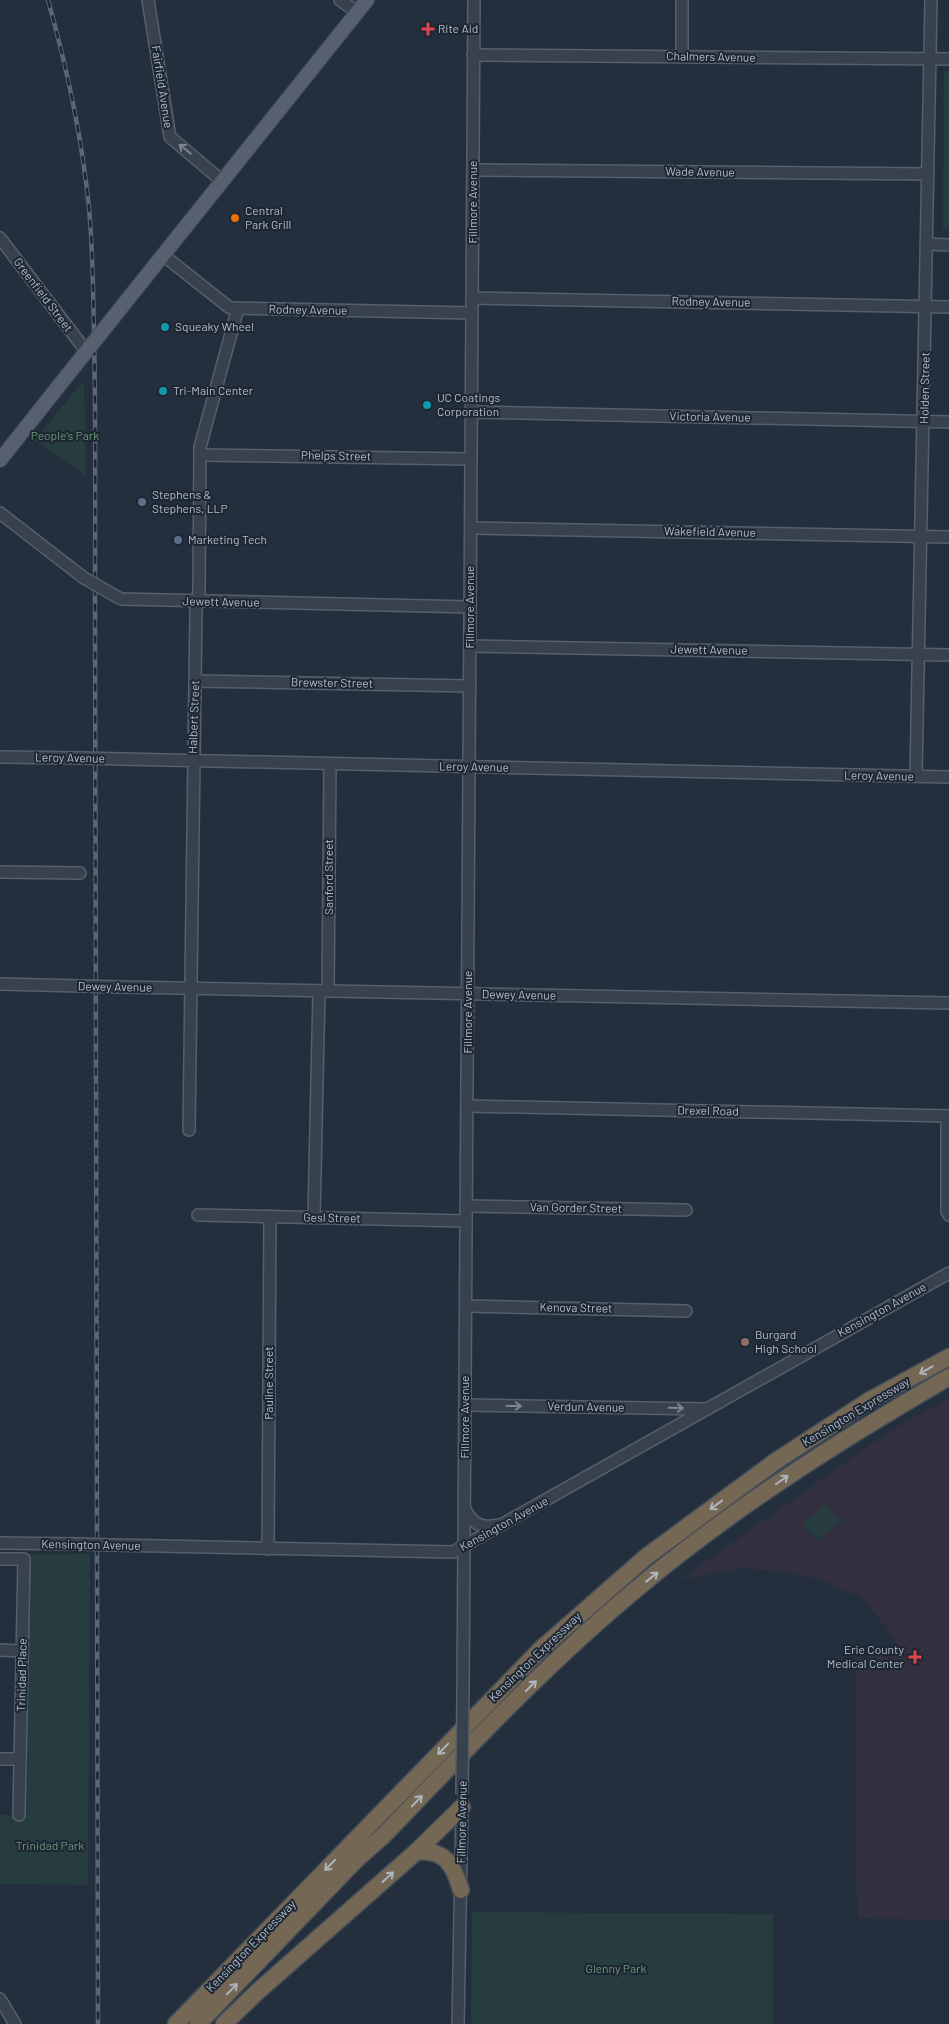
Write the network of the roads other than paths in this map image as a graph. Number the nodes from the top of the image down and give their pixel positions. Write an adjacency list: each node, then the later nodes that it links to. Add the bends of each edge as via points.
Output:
1 (148, 0): 14 (street, Fairfield Avenue, one-way to 1, via 168,133)
2 (340, 0): 7 (street)
3 (367, 0): 7 (main road)
4 (474, 0): 8 (street, Fillmore Avenue)
5 (682, 0): 9 (street)
6 (931, 0): 10 (street, Holden Street)
7 (357, 12): 14 (main road)
8 (474, 55): 9 (street, Chalmers Avenue); 12 (street, Fillmore Avenue)
9 (682, 56): 10 (street, Chalmers Avenue)
10 (930, 58): 11 (street, Chalmers Avenue); 13 (street, Holden Street)
11 (949, 59)
12 (473, 170): 13 (street, Wade Avenue); 19 (street, Fillmore Avenue)
13 (928, 174): 16 (street, Holden Street)
14 (222, 181): 18 (main road)
15 (0, 238): 24 (street, Greenfield Street)
16 (927, 244): 17 (street); 20 (street, Holden Street)
17 (949, 245)
18 (163, 255): 22 (street, Rodney Avenue, via 230,308); 24 (main road, bridge)
19 (472, 298): 20 (street, Rodney Avenue); 23 (street, Fillmore Avenue)
20 (926, 306): 21 (street, Rodney Avenue); 26 (street, Holden Street)
21 (949, 307)
22 (238, 308): 23 (street, Rodney Avenue); 28 (street, Halbert Street)
23 (472, 312): 25 (street, Fillmore Avenue)
24 (88, 350): 30 (main road)
25 (471, 412): 26 (street, Victoria Avenue); 29 (street, Fillmore Avenue)
26 (924, 421): 27 (street, Victoria Avenue); 33 (street, Holden Street)
27 (949, 422)
28 (200, 454): 29 (street, Phelps Street); 35 (street, Halbert Street)
29 (471, 459): 32 (street, Fillmore Avenue)
30 (0, 460)
31 (0, 513): 35 (street, Jewett Avenue, bridge, via 84,578 120,599)
32 (471, 528): 33 (street, Wakefield Avenue); 36 (street, Fillmore Avenue)
33 (922, 536): 34 (street, Wakefield Avenue); 38 (street, Holden Street)
34 (949, 537)
35 (198, 601): 36 (street, Jewett Avenue); 40 (street, Halbert Street)
36 (470, 607): 37 (street, Fillmore Avenue)
37 (470, 646): 38 (street, Jewett Avenue); 41 (street, Fillmore Avenue)
38 (920, 655): 39 (street, Jewett Avenue); 46 (street, Holden Street)
39 (949, 655)
40 (195, 680): 41 (street, Brewster Street); 43 (street, Halbert Street)
41 (470, 686): 45 (street, Fillmore Avenue)
42 (0, 757): 43 (street, Leroy Avenue, bridge)
43 (193, 761): 44 (street, Leroy Avenue); 51 (street, Halbert Street)
44 (330, 764): 45 (street, Leroy Avenue); 52 (street, Sanford Street)
45 (469, 767): 46 (street, Leroy Avenue); 53 (street, Fillmore Avenue)
46 (916, 776): 47 (street, Leroy Avenue)
47 (949, 777)
48 (0, 872): 49 (street)
49 (80, 873)
50 (0, 984): 51 (street, Dewey Avenue, bridge)
51 (192, 988): 52 (street, Dewey Avenue); 57 (street, Halbert Street)
52 (324, 991): 53 (street, Dewey Avenue); 63 (street, Sanford Street)
53 (468, 994): 54 (street, Dewey Avenue); 55 (street, Fillmore Avenue)
54 (949, 1003)
55 (467, 1106): 56 (street, Drexel Road); 58 (street, Fillmore Avenue)
56 (948, 1116): 61 (street)
57 (189, 1130)
58 (466, 1206): 59 (street, Van Gorder Street); 64 (street, Fillmore Avenue)
59 (686, 1210)
60 (198, 1215): 62 (street, Gesl Street)
61 (949, 1215)
62 (270, 1216): 63 (street, Gesl Street); 76 (street, Pauline Street)
63 (314, 1217): 64 (street, Gesl Street)
64 (466, 1221): 66 (street, Fillmore Avenue)
65 (949, 1273): 71 (street, Kensington Avenue)
66 (466, 1306): 67 (street, Kenova Street); 70 (street, Fillmore Avenue)
67 (686, 1310)
68 (949, 1357): 89 (highway, Kensington Expressway, one-way to 89, via 870,1400 776,1461 646,1557 592,1603 541,1649)
69 (949, 1377): 84 (highway, Kensington Expressway, one-way to 69, via 554,1663 634,1591 718,1525 818,1455)
70 (465, 1405): 71 (street, Verdun Avenue, one-way to 71); 72 (street, Fillmore Avenue)
71 (707, 1409): 73 (street, Kensington Avenue)
72 (464, 1508): 73 (street, via 477,1525 487,1528); 75 (street, Fillmore Avenue)
73 (506, 1522): 75 (street, Kensington Avenue)
74 (0, 1543): 76 (street, Kensington Avenue, bridge)
75 (464, 1546): 76 (street, Kensington Avenue, via 453,1552); 82 (street, Fillmore Avenue, bridge)
76 (268, 1549)
77 (0, 1559): 79 (street, Trinidad Place, via 24,1559)
78 (0, 1650): 79 (street)
79 (22, 1650): 81 (street, Trinidad Place)
80 (0, 1759): 81 (street)
81 (20, 1759): 83 (street, Trinidad Place)
82 (462, 1800): 85 (highway); 86 (street, Fillmore Avenue)
83 (19, 1814)
84 (383, 1836): 90 (highway, Kensington Expressway, one-way to 84); 91 (highway, via 362,1866)
85 (416, 1852): 86 (highway, via 431,1851 444,1857 456,1872); 92 (highway, one-way to 85)
86 (461, 1890): 93 (street, Fillmore Avenue)
87 (0, 1999): 88 (street)
88 (15, 2024)
89 (176, 2024)
90 (198, 2024)
91 (216, 2024)
92 (224, 2024)
93 (458, 2024)

